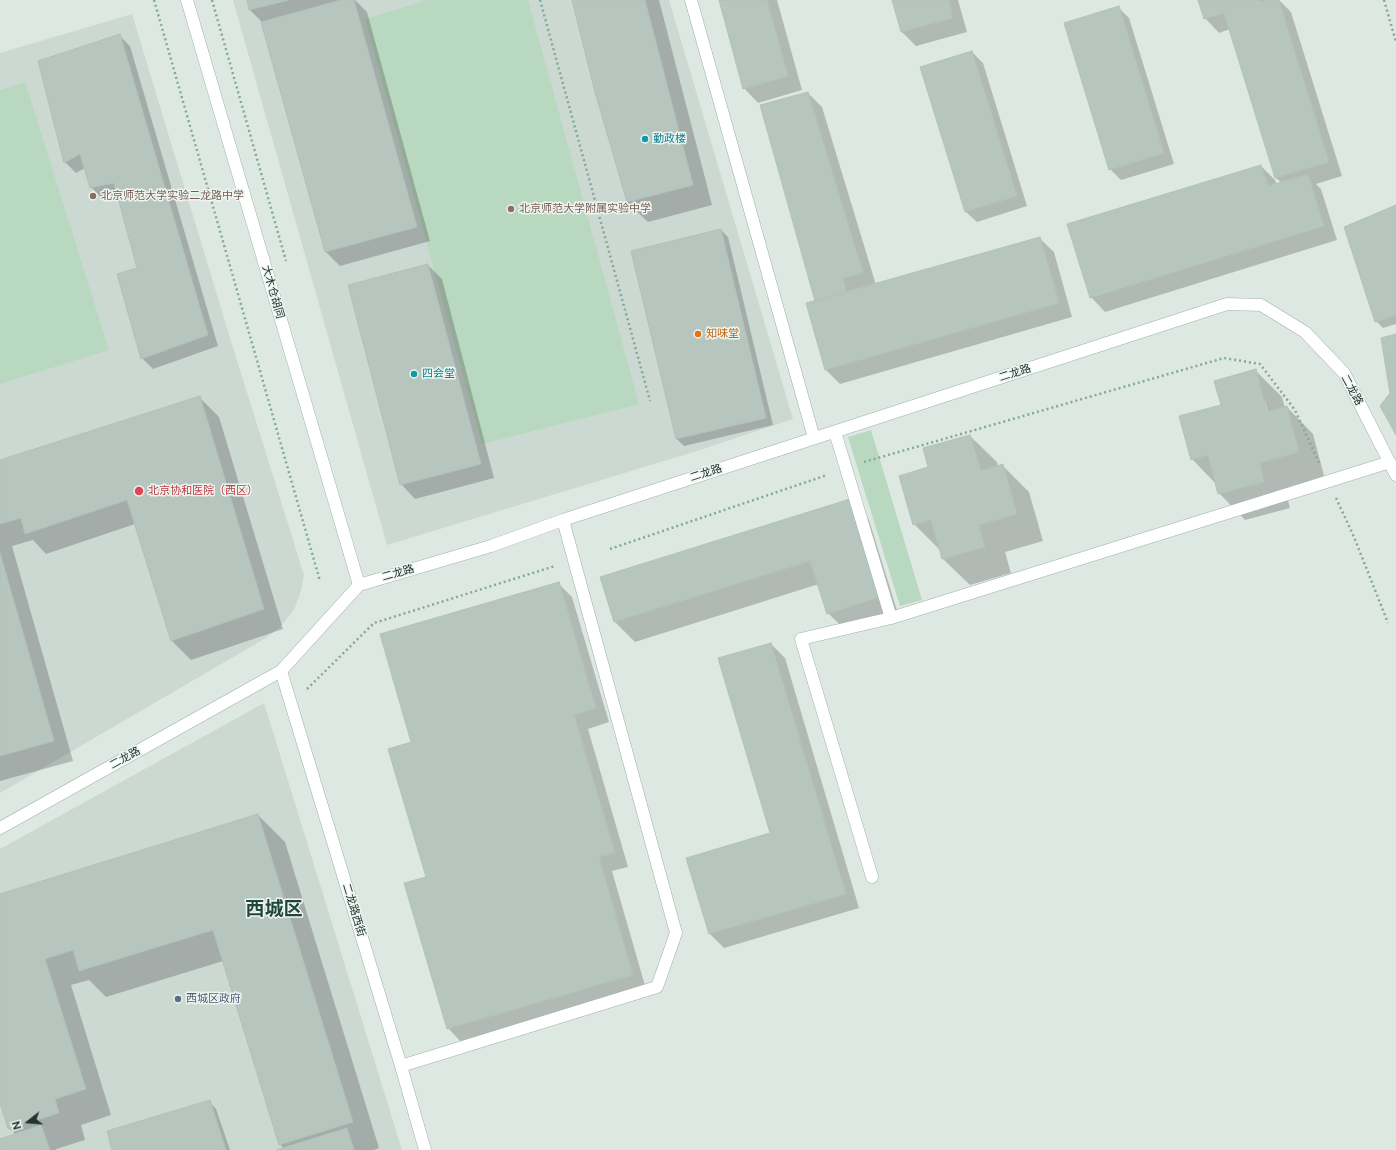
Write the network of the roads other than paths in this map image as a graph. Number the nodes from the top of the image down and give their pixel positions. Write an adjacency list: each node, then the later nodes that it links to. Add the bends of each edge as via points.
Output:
1 (187, 0): 8 (street, 大木仓胡同)
2 (691, 0): 4 (street)
3 (835, 432): 4 (street, 二龙路); 5 (street, 二龙路, via 1227,304 1261,305 1305,332 1344,373); 9 (street)
4 (814, 438): 7 (street, 二龙路)
5 (1390, 462): 6 (street, 二龙路); 9 (street)
6 (1396, 475)
7 (563, 520): 8 (street, 二龙路, via 491,546); 13 (street, via 676,933 657,988)
8 (359, 585): 10 (street, 二龙路)
9 (891, 618): 12 (street, via 800,639)
10 (281, 671): 11 (street, 二龙路); 13 (street, 二龙路西街)
11 (0, 828)
12 (872, 877)
13 (401, 1066): 14 (street, 二龙路西街)
14 (425, 1150)

